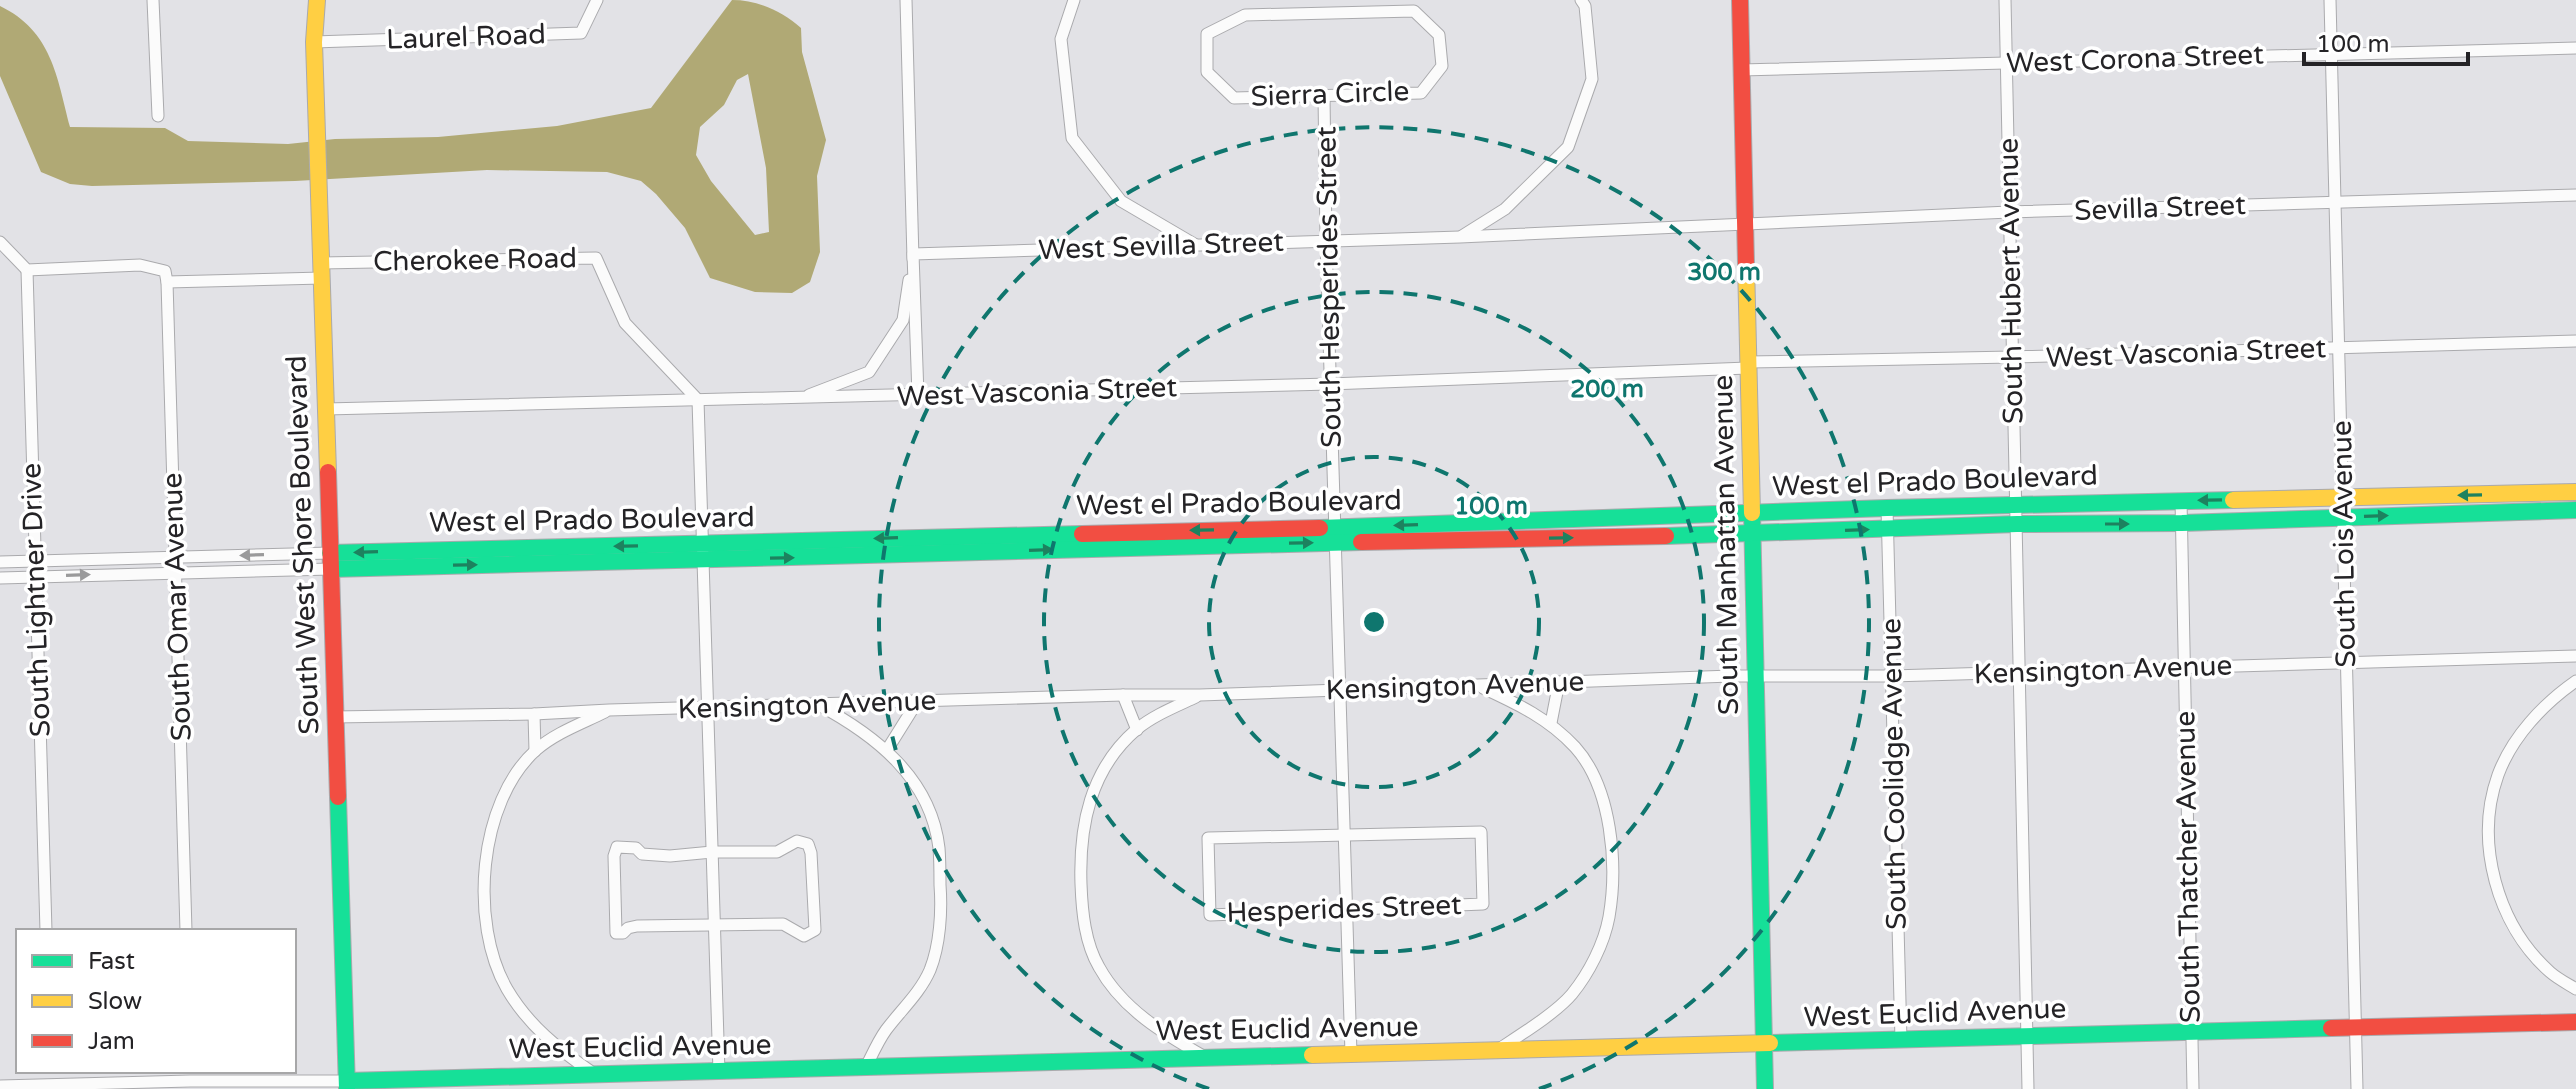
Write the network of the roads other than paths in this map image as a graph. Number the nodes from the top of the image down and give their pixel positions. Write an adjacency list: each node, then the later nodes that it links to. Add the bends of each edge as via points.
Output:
1 (153, 0): 18 (street)
2 (317, 0): 12 (street, South West Shore Boulevard)
3 (597, 0): 12 (street, Laurel Road, via 581,33)
4 (906, 0): 27 (street)
5 (1074, 0): 26 (street, via 1061,39 1072,138 1121,201)
6 (1245, 0): 11 (street)
7 (1581, 0): 23 (street, via 1592,79 1568,147 1505,209)
8 (1740, 0): 16 (street, South Manhattan Avenue)
9 (2005, 0): 15 (street, South Hubert Avenue)
10 (2330, 0): 14 (street, South Lois Avenue)
11 (1245, 15): 17 (street, Sierra Circle, via 1207,34 1207,72 1234,98); 17 (street, Sierra Circle, via 1414,11 1439,35 1442,66 1421,93)
12 (314, 42): 29 (street, South West Shore Boulevard)
13 (2576, 48): 14 (street, West Corona Street)
14 (2332, 53): 15 (street, West Corona Street); 20 (street, South Lois Avenue)
15 (2006, 62): 16 (street, West Corona Street); 21 (street, South Hubert Avenue)
16 (1741, 70): 22 (street, South Manhattan Avenue)
17 (1324, 96): 24 (street, South Hesperides Street)
18 (158, 116)
19 (2576, 195): 20 (street, Sevilla Street)
20 (2335, 202): 21 (street, Sevilla Street); 32 (street, South Lois Avenue)
21 (2009, 212): 22 (street, Sevilla Street); 33 (street, South Hubert Avenue)
22 (1745, 224): 23 (street, West Sevilla Street); 34 (street, South Manhattan Avenue)
23 (1460, 237): 24 (street, West Sevilla Street)
24 (1326, 241): 26 (street, West Sevilla Street); 35 (street, South Hesperides Street)
25 (0, 242): 28 (street)
26 (1196, 245): 27 (street, West Sevilla Street)
27 (913, 254): 36 (street); 37 (street, via 903,320 869,372)
28 (27, 270): 30 (street, via 140,265 165,271); 66 (street, South Lightner Drive)
29 (321, 271): 30 (street); 38 (street, Cherokee Road, via 596,258 625,323); 39 (street, South West Shore Boulevard)
30 (167, 282): 65 (street, South Omar Avenue)
31 (2576, 341): 32 (street, West Vasconia Street)
32 (2338, 348): 33 (street, West Vasconia Street); 42 (street, South Lois Avenue)
33 (2012, 357): 34 (street, West Vasconia Street); 44 (street, South Hubert Avenue)
34 (1748, 365): 35 (street, West Vasconia Street); 49 (street, South Manhattan Avenue)
35 (1330, 384): 36 (street, West Vasconia Street); 58 (street, South Hesperides Street)
36 (918, 395): 37 (street, West Vasconia Street)
37 (799, 398): 38 (street, West Vasconia Street)
38 (698, 400): 39 (street, West Vasconia Street); 63 (street)
39 (326, 409): 67 (street, South West Shore Boulevard)
40 (2576, 492): 41 (street, West el Prado Boulevard)
41 (2510, 494): 42 (street, West el Prado Boulevard, one-way to 42); 48 (street)
42 (2343, 498): 43 (street, West el Prado Boulevard, one-way to 43); 51 (street, South Lois Avenue)
43 (2181, 500): 44 (street, West el Prado Boulevard); 53 (street, South Thatcher Avenue)
44 (2016, 505): 45 (street, West el Prado Boulevard); 54 (street, South Hubert Avenue)
45 (1887, 508): 46 (street, West el Prado Boulevard); 55 (street, South Coolidge Avenue)
46 (1818, 510): 49 (street, West el Prado Boulevard); 56 (street)
47 (2576, 510): 48 (street, West el Prado Boulevard)
48 (2511, 512): 51 (street, West el Prado Boulevard, one-way to 48)
49 (1750, 513): 50 (street, West el Prado Boulevard); 57 (street, South Manhattan Avenue)
50 (1683, 515): 52 (street, West el Prado Boulevard); 59 (street)
51 (2344, 517): 53 (street, West el Prado Boulevard); 73 (street, South Lois Avenue)
52 (1512, 521): 58 (street, West el Prado Boulevard, one-way to 58); 62 (street)
53 (2182, 523): 54 (street, West el Prado Boulevard, one-way to 53); 74 (street, South Thatcher Avenue)
54 (2017, 524): 55 (street, West el Prado Boulevard); 75 (street, South Hubert Avenue)
55 (1888, 529): 56 (street, West el Prado Boulevard, one-way to 55); 76 (street, South Coolidge Avenue)
56 (1820, 531): 57 (street, West el Prado Boulevard)
57 (1751, 534): 59 (street, West el Prado Boulevard); 77 (street, South Manhattan Avenue)
58 (1336, 535): 61 (street, West el Prado Boulevard); 62 (street, West el Prado Boulevard); 81 (street, South Hesperides Street)
59 (1684, 536): 62 (street, West el Prado Boulevard, one-way to 59)
60 (922, 537): 61 (street, West el Prado Boulevard); 63 (street, West el Prado Boulevard, one-way to 63); 64 (street)
61 (1129, 539): 64 (street, West el Prado Boulevard, one-way to 61)
62 (1512, 539)
63 (703, 552): 64 (street, West el Prado Boulevard, one-way to 64); 67 (street, West el Prado Boulevard); 86 (street)
64 (924, 554)
65 (176, 557): 66 (street, West el Prado Boulevard); 67 (street, West el Prado Boulevard, one-way to 65); 69 (street, South Omar Avenue)
66 (35, 561): 68 (street, West el Prado Boulevard); 70 (street, South Lightner Drive)
67 (330, 561): 69 (street, West el Prado Boulevard); 89 (street, South West Shore Boulevard)
68 (0, 562)
69 (177, 573): 70 (street, West el Prado Boulevard, one-way to 69); 99 (street, South Omar Avenue)
70 (36, 577): 71 (street, West el Prado Boulevard); 98 (street, South Lightner Drive)
71 (0, 578)
72 (2576, 656): 73 (street, Kensington Avenue)
73 (2346, 664): 74 (street, Kensington Avenue); 102 (street, South Lois Avenue)
74 (2185, 668): 75 (street, Kensington Avenue); 103 (street, South Thatcher Avenue)
75 (2020, 672): 76 (street, Kensington Avenue); 104 (street, South Hubert Avenue)
76 (1892, 676): 77 (street, Kensington Avenue); 105 (street, South Coolidge Avenue)
77 (1756, 677): 79 (street, Kensington Avenue); 106 (street, South Manhattan Avenue)
78 (2576, 681): 100 (street, via 2523,730 2499,773 2488,839 2495,885 2510,920 2529,950)
79 (1559, 682): 80 (street, Kensington Avenue); 90 (street)
80 (1479, 686): 81 (street, Kensington Avenue); 90 (street)
81 (1340, 690): 83 (street, Kensington Avenue); 94 (street, South Hesperides Street)
82 (1123, 695): 83 (street, Kensington Avenue); 84 (street, Kensington Avenue); 91 (street)
83 (1200, 695): 91 (street)
84 (917, 702): 85 (street, Kensington Avenue); 92 (street)
85 (816, 704): 86 (street, Kensington Avenue); 92 (street)
86 (708, 708): 87 (street, Kensington Avenue); 95 (street)
87 (609, 710): 88 (street, Kensington Avenue); 93 (street)
88 (534, 714): 89 (street, Kensington Avenue); 93 (street)
89 (334, 717): 116 (street, South West Shore Boulevard)
90 (1551, 723): 107 (street, via 1577,749 1605,803 1611,835 1609,916 1589,968 1571,996)
91 (1137, 730): 109 (street, via 1094,787 1084,817 1081,901 1087,935 1098,967 1122,1000 1163,1034)
92 (887, 750): 110 (street, via 920,789 932,819 941,900 930,969 884,1032)
93 (535, 751): 113 (street, via 509,783 495,812 487,848 488,930 508,990 556,1047)
94 (1345, 835): 96 (street, South Hesperides Street); 96 (street, Hesperides Street, via 1481,832 1483,904); 96 (street, Hesperides Street, via 1208,838 1210,915)
95 (712, 852): 97 (street); 97 (street, via 654,855 617,847 614,921 616,933 637,926); 97 (street, via 777,852 797,841 808,844 815,930 804,936 783,924)
96 (1348, 908): 108 (street, South Hesperides Street)
97 (715, 925): 111 (street)
98 (46, 929)
99 (186, 929)
100 (2576, 989)
101 (2576, 1022): 102 (street, West Euclid Avenue)
102 (2355, 1028): 103 (street, West Euclid Avenue); 121 (street, South Lois Avenue)
103 (2191, 1032): 104 (street, West Euclid Avenue); 120 (street, South Thatcher Avenue)
104 (2027, 1036): 105 (street, West Euclid Avenue); 119 (street, South Hubert Avenue)
105 (1901, 1040): 106 (street, West Euclid Avenue)
106 (1763, 1043): 107 (street, West Euclid Avenue); 118 (street, South Manhattan Avenue)
107 (1499, 1049): 108 (street, West Euclid Avenue)
108 (1351, 1054): 109 (street, West Euclid Avenue)
109 (1205, 1057): 110 (street, West Euclid Avenue)
110 (866, 1067): 111 (street, West Euclid Avenue)
111 (719, 1072): 113 (street, West Euclid Avenue)
112 (50, 1073): 115 (street)
113 (593, 1073): 116 (street, West Euclid Avenue)
114 (190, 1076): 115 (street, West Euclid Avenue); 116 (street, West Euclid Avenue)
115 (50, 1085): 117 (street, West Euclid Avenue)
116 (347, 1085)
117 (0, 1086)
118 (1765, 1089)
119 (2028, 1089)
120 (2193, 1089)
121 (2357, 1089)

